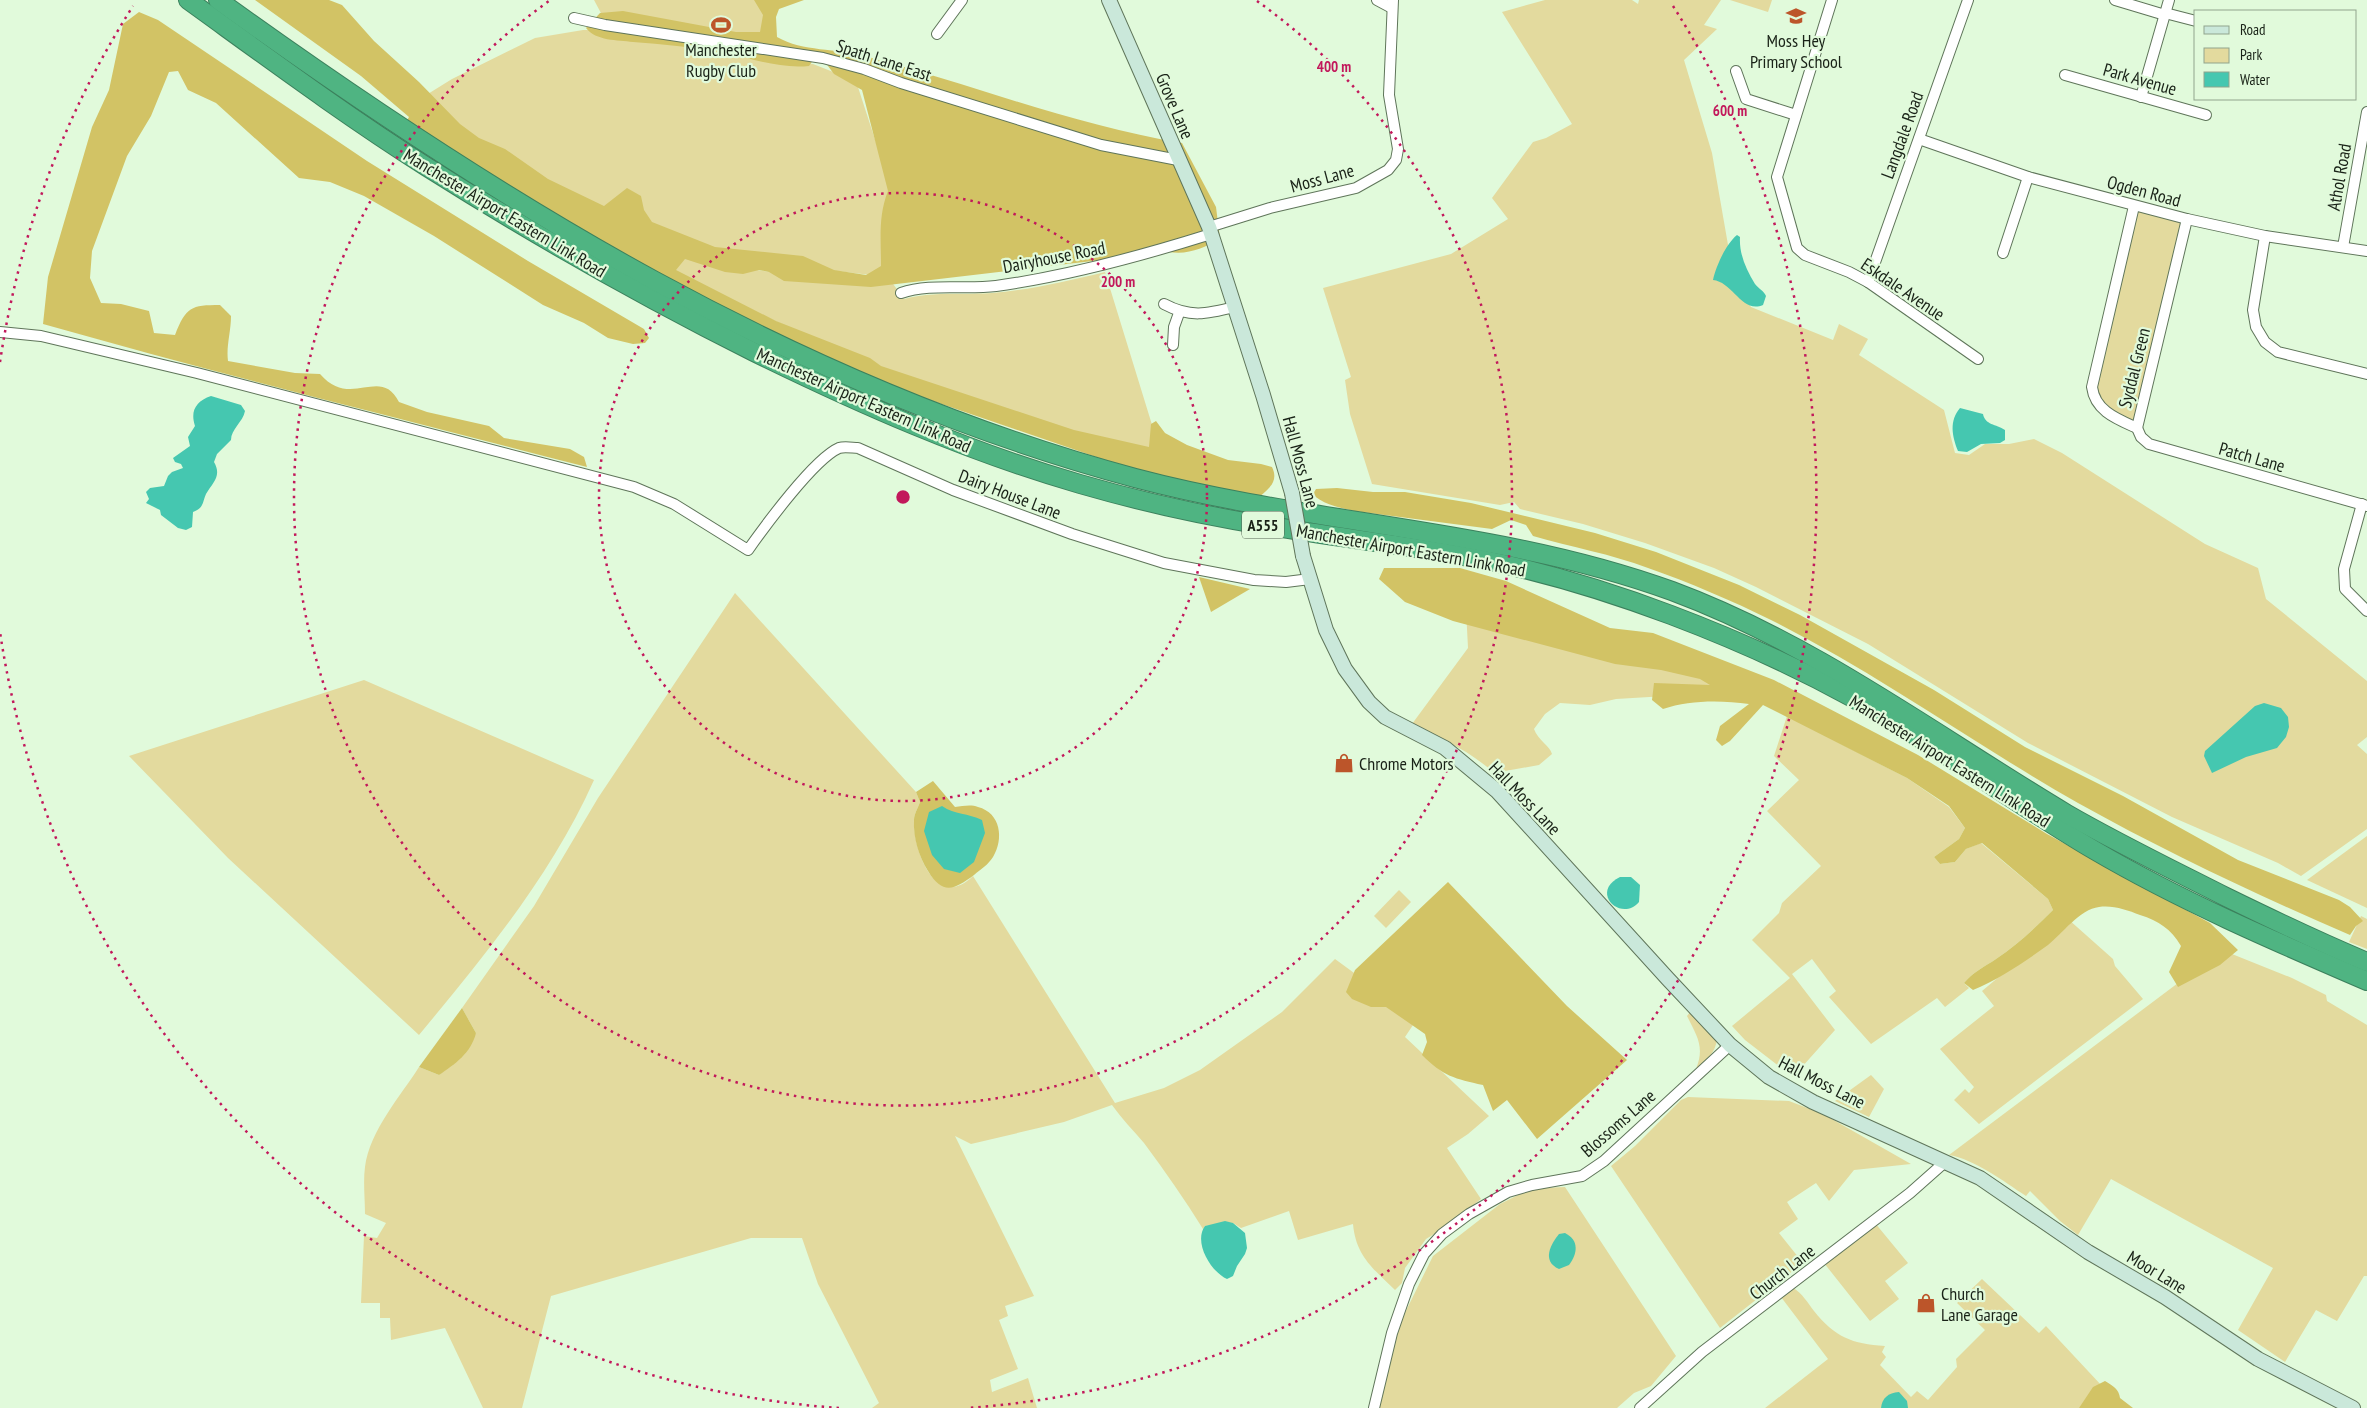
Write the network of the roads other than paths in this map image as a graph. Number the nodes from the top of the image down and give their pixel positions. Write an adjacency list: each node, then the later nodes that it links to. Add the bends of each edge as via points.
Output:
1 (188, 0): 45 (highway, Manchester Airport Eastern Link Road / A555, via 369,128 533,232 728,339 862,404 990,455 1134,499 1227,519 1486,560 1587,586 1696,624 1785,664 1907,730 2024,808 2118,864 2234,923)
2 (218, 0): 44 (highway, Manchester Airport Eastern Link Road / A555, via 396,124 544,217 689,299 847,376 944,417 1040,450 1138,478 1228,499 1557,556 1672,591 1750,625 1855,681 2071,816 2128,847 2264,916)
3 (962, 0): 14 (street)
4 (1109, 0): 22 (street, Grove Lane)
5 (1377, 0): 10 (street)
6 (1832, 0): 19 (street, Eskdale Avenue)
7 (1968, 0): 21 (street, Langdale Road)
8 (2115, 0): 11 (street)
9 (2169, 0): 11 (street)
10 (1393, 4): 26 (street, Moss Lane, via 1389,95 1398,149 1396,160 1388,170 1356,188 1270,208)
11 (2165, 14): 13 (street); 17 (street)
12 (574, 18): 22 (street, Spath Lane East, via 604,26 823,58 1101,145)
13 (2194, 21)
14 (937, 34)
15 (1736, 71): 19 (street, via 1746,99)
16 (2065, 75): 17 (street, Park Avenue)
17 (2141, 97): 20 (street, Park Avenue)
18 (2367, 112): 28 (street, Athol Road)
19 (1796, 115): 31 (street, Eskdale Avenue, via 1777,177 1797,248 1804,256)
20 (2206, 115)
21 (1919, 139): 23 (street, Ogden Road); 31 (street, Langdale Road)
22 (1178, 160): 26 (street, Grove Lane)
23 (2028, 177): 24 (street, Ogden Road); 30 (street)
24 (2134, 206): 25 (street, Ogden Road); 40 (street, Syddal Green, via 2092,387 2099,406 2118,420)
25 (2187, 220): 27 (street, Ogden Road); 40 (street, Syddal Green)
26 (1210, 230): 32 (street, Dairyhouse Road, via 1103,265 1041,279 985,287 914,288); 34 (street, Hall Moss Lane)
27 (2265, 236): 28 (street, Ogden Road); 39 (street, via 2254,310 2256,327 2265,342 2278,352)
28 (2343, 247): 29 (street, Ogden Road)
29 (2367, 250)
30 (2003, 253)
31 (1868, 282): 38 (street, Eskdale Avenue)
32 (901, 293)
33 (1164, 304): 35 (street)
34 (1234, 308): 35 (street, via 1206,314); 42 (street, Hall Moss Lane, bridge, via 1292,493)
35 (1179, 313): 37 (street)
36 (0, 332): 42 (street, Dairy House Lane, via 41,336 188,371 634,487 674,504 748,550 823,458 841,447 858,448 953,490 1072,534 1164,563 1254,580 1286,582)
37 (1173, 345)
38 (1978, 359)
39 (2367, 374)
40 (2137, 428): 41 (street, Patch Lane, via 2149,444)
41 (2365, 505): 43 (street, via 2344,569 2345,588)
42 (1310, 579): 46 (street, Hall Moss Lane, via 1338,656 1369,702 1385,717 1445,748 1497,791)
43 (2367, 611)
44 (2367, 962)
45 (2367, 981)
46 (1730, 1045): 47 (street, Hall Moss Lane, via 1769,1077 1806,1098); 48 (street, Blossoms Lane, via 1604,1161 1582,1176 1508,1192 1468,1214 1442,1234 1424,1254 1409,1284 1392,1333)
47 (1945, 1162): 49 (street, Church Lane, via 1910,1193 1702,1352); 50 (street, Moor Lane, via 1980,1178 2096,1257 2165,1297 2258,1359)
48 (1374, 1408)
49 (1640, 1408)
50 (2353, 1408)

